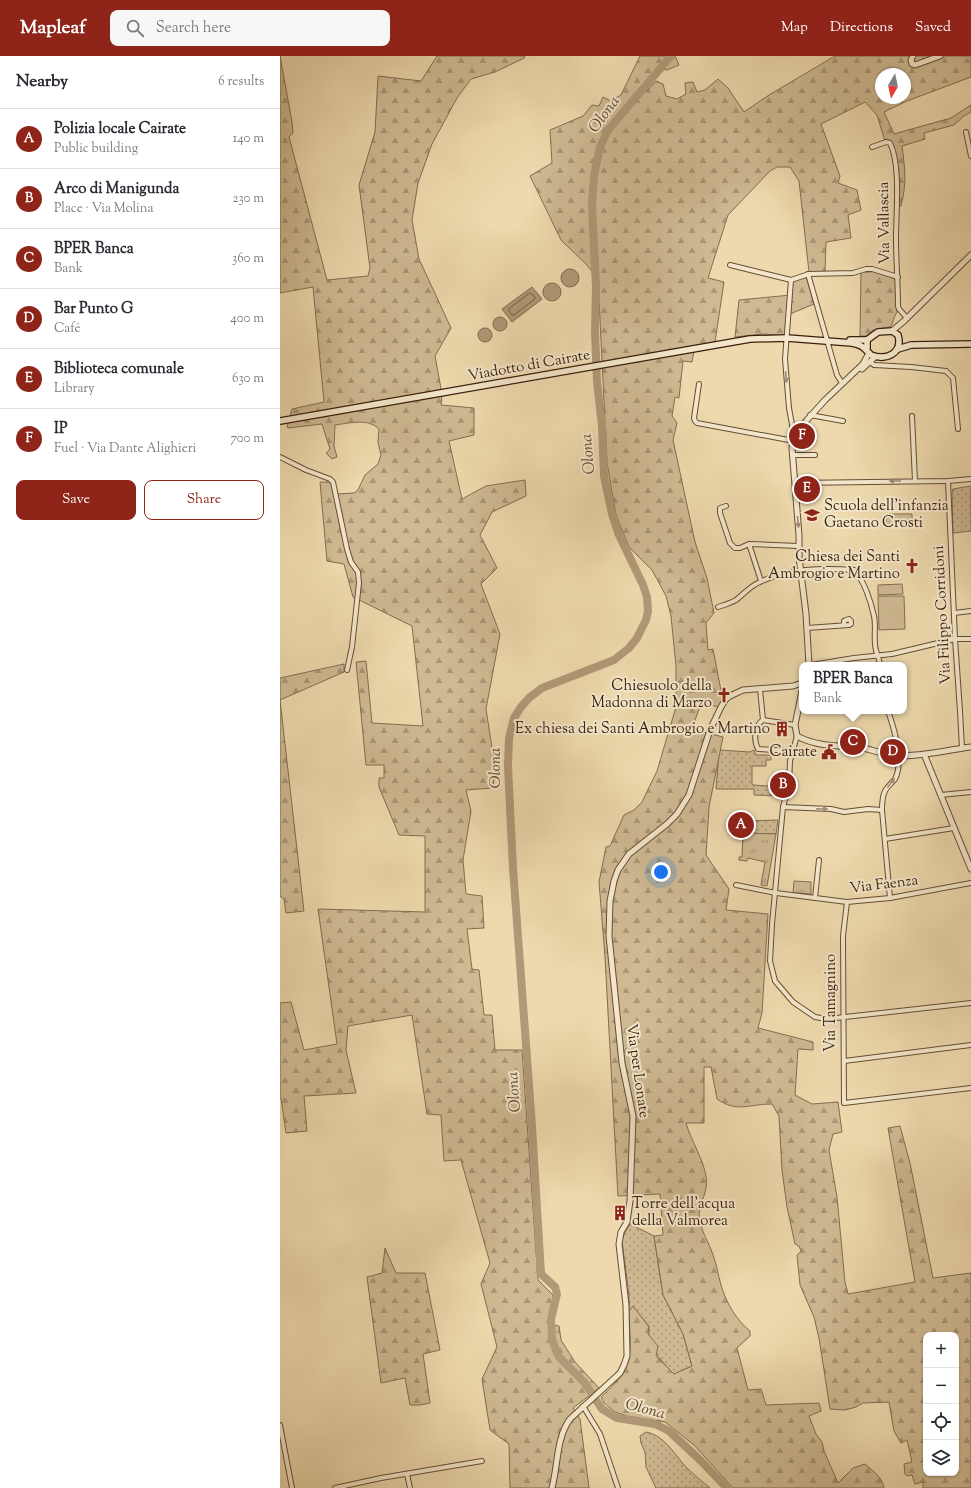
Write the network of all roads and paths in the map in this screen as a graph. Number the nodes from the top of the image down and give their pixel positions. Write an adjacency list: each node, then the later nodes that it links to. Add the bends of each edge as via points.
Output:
1 (913, 56): 2 (street, via 911,60 915,65)
2 (940, 56)
3 (966, 132): 5 (street)
4 (872, 147): 9 (street, Via Vallascia, via 886,142 890,143 893,150)
5 (971, 156)
6 (971, 255): 11 (street)
7 (730, 265): 10 (street)
8 (808, 274): 9 (street, via 852,273 872,269); 10 (street); 15 (street)
9 (898, 277): 11 (street, Via Vallascia, via 898,309)
10 (790, 280): 14 (street)
11 (906, 320): 12 (street); 13 (street)
12 (892, 331): 13 (main road); 16 (main road, via 878,332)
13 (898, 335): 17 (main road)
14 (787, 338): 15 (main road, Viadotto di Cairate); 29 (main road, Viadotto di Cairate, via 750,339); 32 (street, one-way to 32, via 785,359 789,408)
15 (829, 340): 16 (main road); 21 (main road, via 859,344); 25 (street, via 837,375)
16 (867, 340): 21 (main road)
17 (900, 342): 19 (main road); 20 (main road)
18 (971, 344): 19 (main road)
19 (911, 345): 20 (main road)
20 (898, 349): 22 (main road, via 886,356)
21 (868, 351): 22 (main road); 24 (street, via 863,364)
22 (875, 357): 23 (street)
23 (870, 362): 24 (street); 31 (street, via 874,365 946,371 953,378)
24 (853, 372): 25 (street)
25 (842, 383): 27 (street)
26 (699, 384): 33 (street, via 694,418 697,423)
27 (810, 415): 30 (street); 32 (street)
28 (912, 416): 38 (street)
29 (280, 421)
30 (843, 421)
31 (958, 429)
32 (796, 434): 33 (street)
33 (794, 442): 34 (street)
34 (792, 455): 35 (street); 40 (street)
35 (816, 455)
36 (280, 457): 57 (street, via 334,482 347,549 351,562 358,572 359,583)
37 (971, 480): 39 (street)
38 (915, 481): 39 (street); 40 (street, one-way to 40)
39 (948, 481): 48 (street, Via Filippo Corridoni)
40 (795, 483): 43 (street, one-way to 43)
41 (726, 506): 42 (street, via 720,508 720,513 730,543 735,548)
42 (749, 544): 43 (street); 45 (street)
43 (798, 546): 44 (street)
44 (801, 570): 45 (street); 50 (street); 53 (street, via 854,570 859,576 874,616 874,643)
45 (761, 581): 46 (street, via 748,588 735,601)
46 (718, 607)
47 (971, 611): 48 (street)
48 (954, 613): 51 (street, Via Filippo Corridoni)
49 (844, 625): 50 (street)
50 (807, 628): 54 (street)
51 (955, 639): 52 (street); 53 (street); 68 (street, Via Filippo Corridoni)
52 (971, 640)
53 (879, 656): 55 (street); 56 (street)
54 (810, 662)
55 (829, 662)
56 (880, 662)
57 (347, 670)
58 (799, 684): 59 (street)
59 (793, 686): 60 (street); 61 (street)
60 (760, 689): 64 (street); 91 (street, Via per Lonate, via 743,690 726,699 710,730 689,795 667,824 625,858 614,881 609,923 622,1063 633,1116 630,1201 627,1222 619,1244 626,1305 627,1356 620,1373)
61 (799, 690)
62 (799, 706): 65 (street)
63 (889, 714): 71 (street)
64 (763, 720): 65 (street); 69 (street, via 757,728 758,749)
65 (795, 725): 66 (street)
66 (797, 736): 69 (street); 71 (street, via 826,745 865,748)
67 (971, 747): 68 (street)
68 (962, 748): 70 (street)
69 (793, 751): 74 (street, via 789,767 790,784)
70 (924, 754): 71 (street); 73 (street)
71 (899, 755): 75 (street, one-way to 71, via 885,791 895,778)
72 (971, 792): 73 (street)
73 (941, 795): 76 (street)
74 (783, 807): 75 (street, one-way to 75, via 844,812); 82 (street)
75 (882, 810): 77 (street)
76 (954, 828): 77 (street); 79 (street)
77 (885, 839): 84 (street)
78 (819, 860): 83 (street)
79 (971, 869)
80 (971, 883): 84 (street, Via Faenza)
81 (736, 885): 82 (street, Via Faenza)
82 (776, 893): 83 (street, Via Faenza); 87 (street, via 770,961 775,981 793,1002 815,1017)
83 (815, 898): 85 (street, Via Faenza)
84 (890, 898): 85 (street, Via Faenza)
85 (847, 902): 87 (street, Via Tamagnino, via 843,936)
86 (971, 1003): 87 (street)
87 (844, 1018): 89 (street, Via Tamagnino)
88 (971, 1045): 89 (street)
89 (844, 1061): 90 (street, Via Tamagnino, via 844,1103)
90 (971, 1088)
91 (585, 1405): 99 (street, Via per Lonate, via 570,1419 563,1431); 100 (street, via 600,1434)
92 (280, 1426): 93 (street)
93 (282, 1446): 96 (street)
94 (482, 1461): 95 (street)
95 (407, 1474): 97 (street); 98 (street)
96 (292, 1488)
97 (335, 1488)
98 (410, 1488)
99 (552, 1488)
100 (618, 1488)

